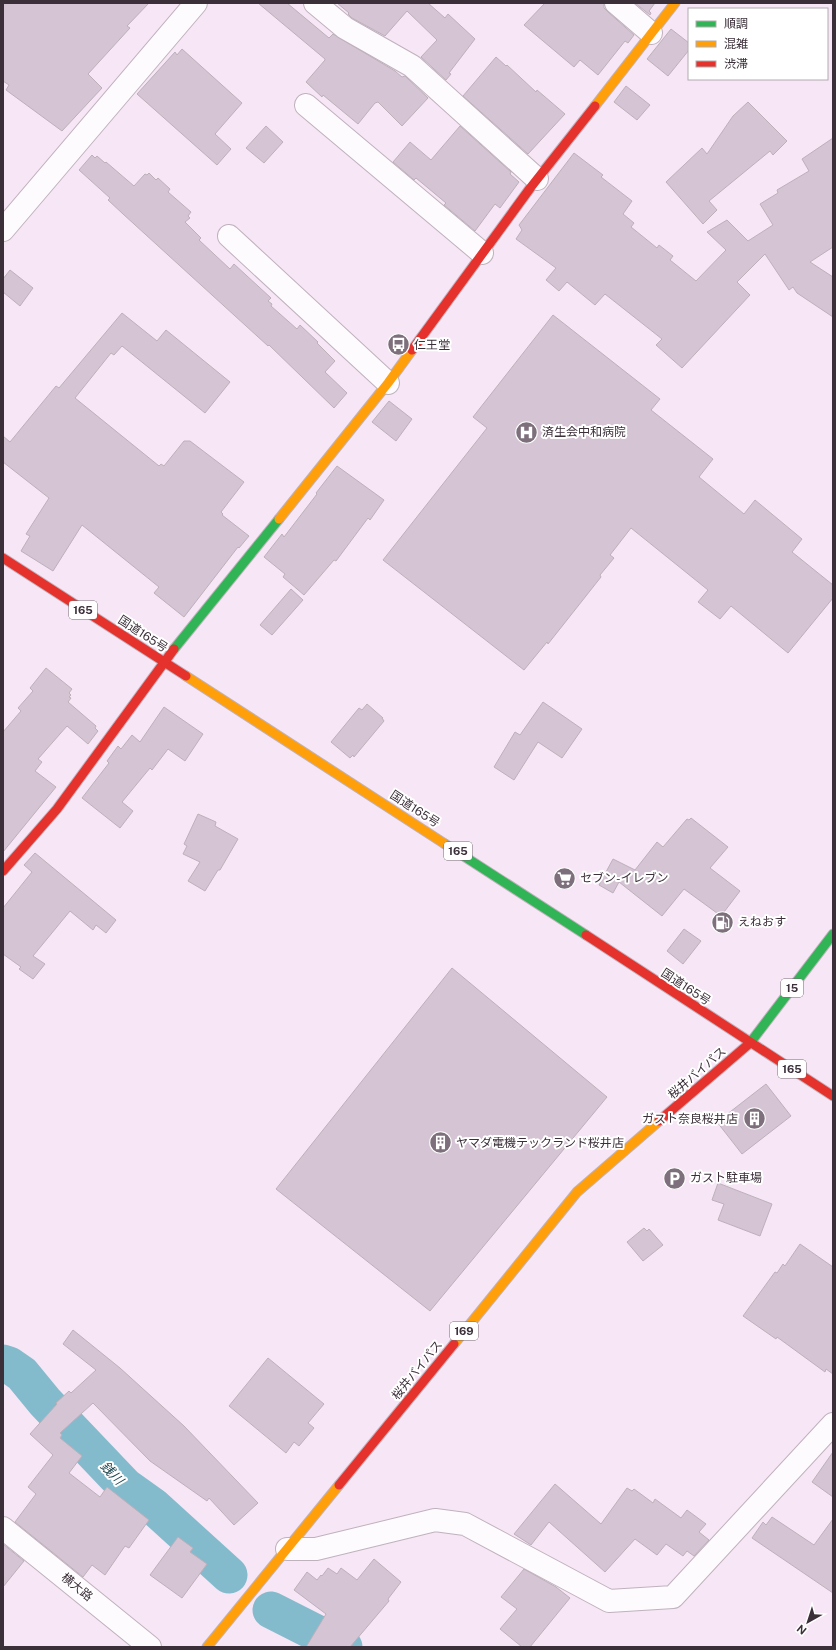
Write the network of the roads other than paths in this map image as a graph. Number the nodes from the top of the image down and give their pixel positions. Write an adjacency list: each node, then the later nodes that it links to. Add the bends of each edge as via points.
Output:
1 (196, 3): 8 (street)
2 (315, 3): 7 (street, via 345,28 412,66)
3 (616, 3): 5 (street)
4 (674, 3): 5 (main road)
5 (651, 33): 7 (main road)
6 (306, 105): 10 (street)
7 (537, 179): 10 (main road)
8 (3, 230)
9 (229, 236): 11 (street)
10 (482, 253): 11 (main road)
11 (388, 383): 13 (main road)
12 (3, 558): 13 (main road, 国道165号 / 165)
13 (164, 661): 14 (main road, via 57,809); 16 (main road, 国道165号 / 165)
14 (3, 871)
15 (833, 934): 16 (main road, 15)
16 (750, 1043): 17 (main road, 国道165号 / 165); 20 (main road, 桜井バイパス / 169, via 577,1192)
17 (833, 1096)
18 (833, 1424): 20 (street, via 673,1597 609,1601 465,1524 435,1520 316,1549)
19 (3, 1528): 21 (street, 横大路)
20 (287, 1549): 22 (main road, 桜井バイパス / 169)
21 (150, 1647)
22 (207, 1647)

